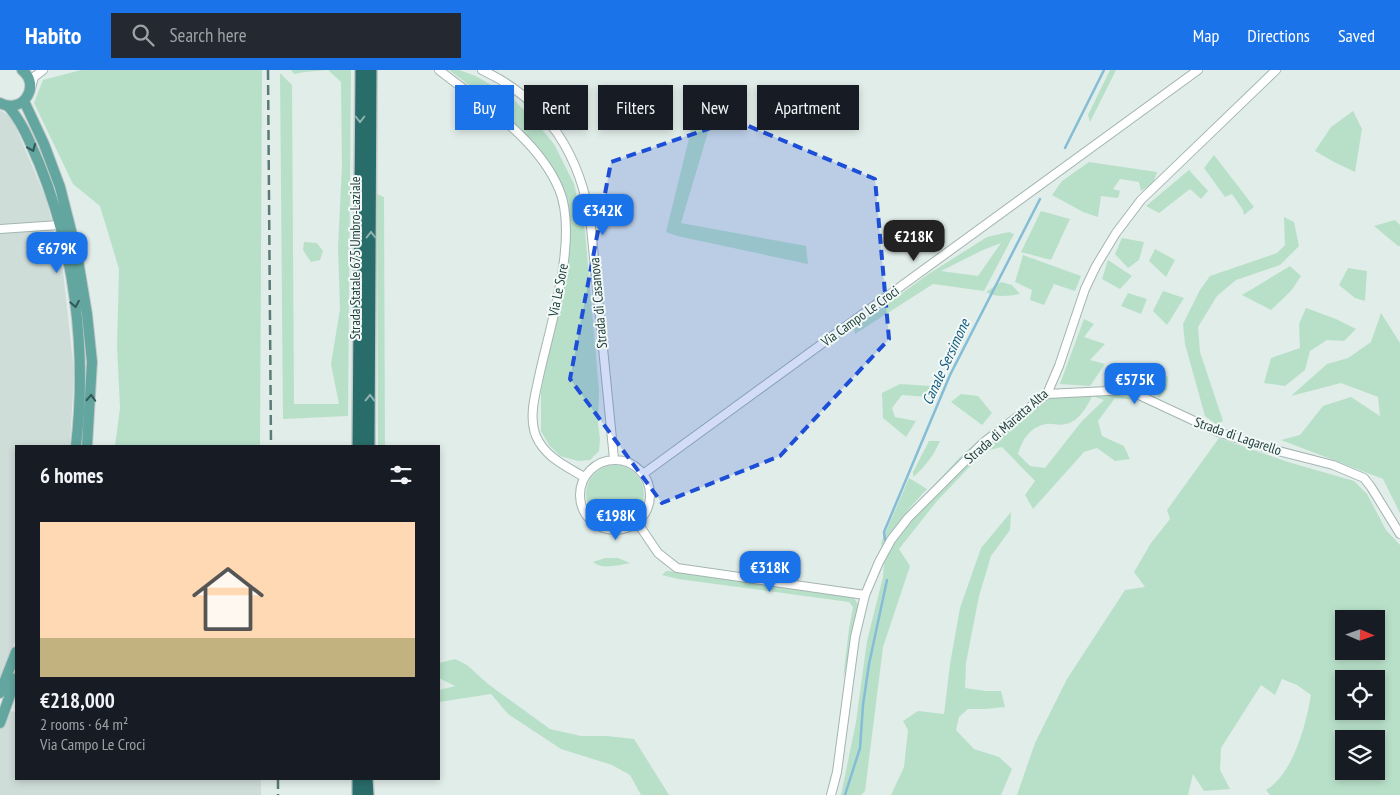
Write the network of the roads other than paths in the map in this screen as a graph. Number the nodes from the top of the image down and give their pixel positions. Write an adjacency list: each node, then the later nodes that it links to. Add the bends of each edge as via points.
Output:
1 (22, 70): 10 (main road, via 29,77)
2 (34, 70): 3 (street)
3 (42, 70): 10 (street, via 34,77)
4 (360, 70): 18 (highway, Strada Statale 675 Umbro-Laziale, one-way to 18)
5 (370, 70): 19 (highway, Strada Statale 675 Umbro-Laziale, one-way to 5)
6 (439, 70): 22 (street, Via Le Sore, via 528,143 559,190 566,213 566,241 534,401 534,421 536,435 549,455)
7 (482, 70): 20 (street, Strada di Casanova, via 512,86 538,108 563,142 582,182 591,227)
8 (1198, 70): 21 (street, Via Campo Le Croci)
9 (1276, 70): 15 (street, Strada di Maratta Alta, via 1140,200 1116,233 1085,289)
10 (31, 88): 11 (main road)
11 (24, 101): 12 (main road, via 14,106); 17 (main road, one-way to 11, via 92,362 77,254 60,187)
12 (4, 104): 13 (main road, one-way to 13, via 19,118 49,189)
13 (59, 225): 14 (street); 16 (main road, one-way to 16, via 76,314 80,363)
14 (0, 229)
15 (1047, 394): 24 (street, Strada di Lagarello, via 1128,390 1218,432 1333,465 1364,478 1372,486); 25 (street, Strada di Maratta Alta, via 983,443 908,518 891,540)
16 (76, 445)
17 (86, 445)
18 (358, 445)
19 (369, 445)
20 (614, 459): 21 (street, via 630,463); 22 (street, via 597,464)
21 (643, 474): 23 (street, via 649,486 650,499 646,512)
22 (584, 477): 23 (street, via 580,500 592,521 614,530)
23 (637, 522): 25 (street, via 658,553 677,568)
24 (1400, 534)
25 (865, 595): 34 (street, Strada di Maratta Alta, via 855,637)
26 (15, 655): 28 (main road)
27 (15, 681): 29 (main road)
28 (0, 693)
29 (0, 723)
30 (358, 780): 32 (highway)
31 (367, 780): 33 (highway)
32 (358, 795)
33 (368, 795)
34 (831, 795)

